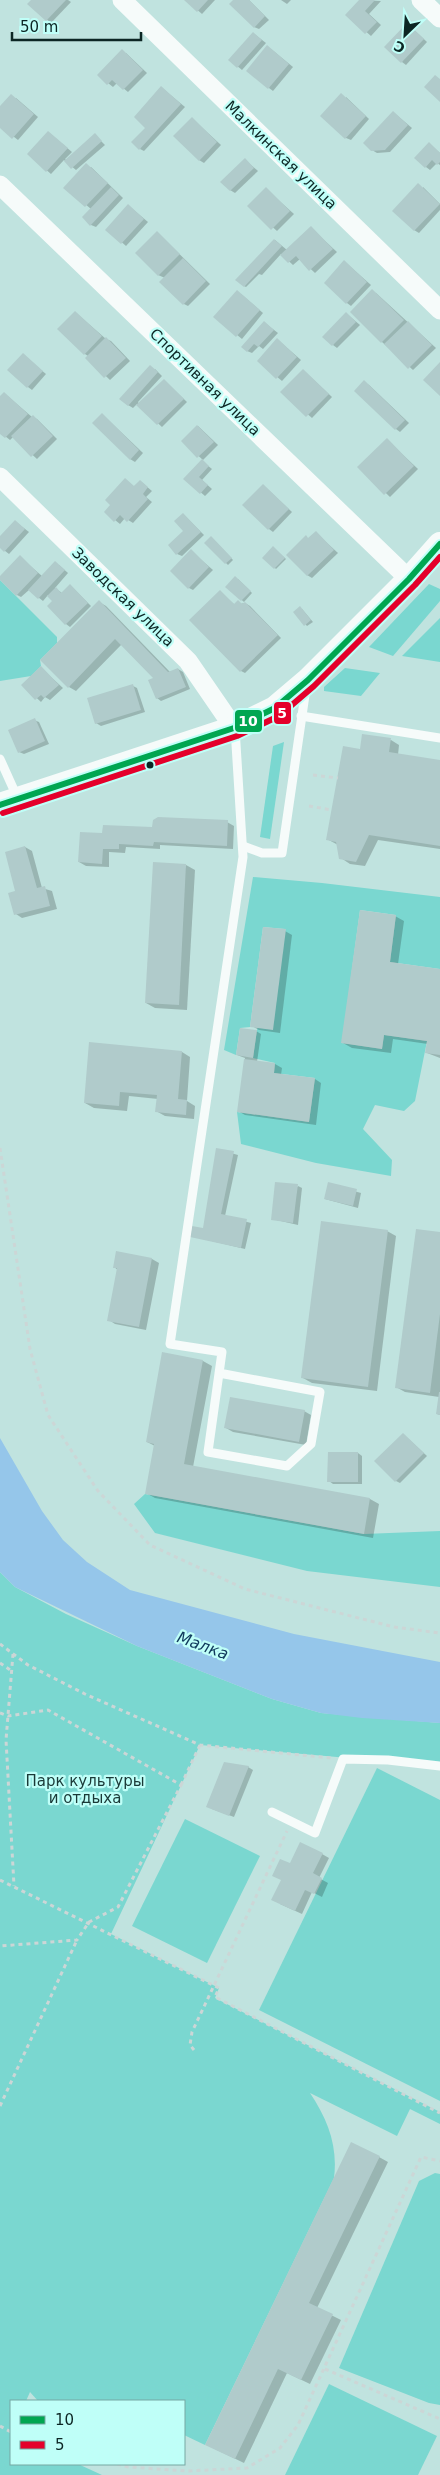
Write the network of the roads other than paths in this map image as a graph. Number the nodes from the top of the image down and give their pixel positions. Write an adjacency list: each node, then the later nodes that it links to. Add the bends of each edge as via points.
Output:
1 (122, 0): 5 (street, Малкинская улица)
2 (421, 0): 3 (street)
3 (440, 18)
4 (0, 185): 8 (street, Спортивная улица)
5 (440, 310)
6 (0, 477): 11 (street, Заводская улица, via 188,661)
7 (440, 544): 8 (street)
8 (409, 579): 9 (street)
9 (308, 680): 10 (lane); 11 (street, via 275,708)
10 (301, 716): 12 (lane); 15 (lane, via 282,853 262,853)
11 (234, 728): 14 (street); 15 (lane)
12 (440, 738)
13 (0, 759): 14 (lane)
14 (9, 802)
15 (243, 846): 16 (lane, via 244,857 170,1344 222,1352)
16 (219, 1373): 16 (lane, via 208,1452 287,1466 311,1444 320,1392)
17 (440, 1766): 18 (lane, via 343,1759 315,1834)
18 (272, 1812)

